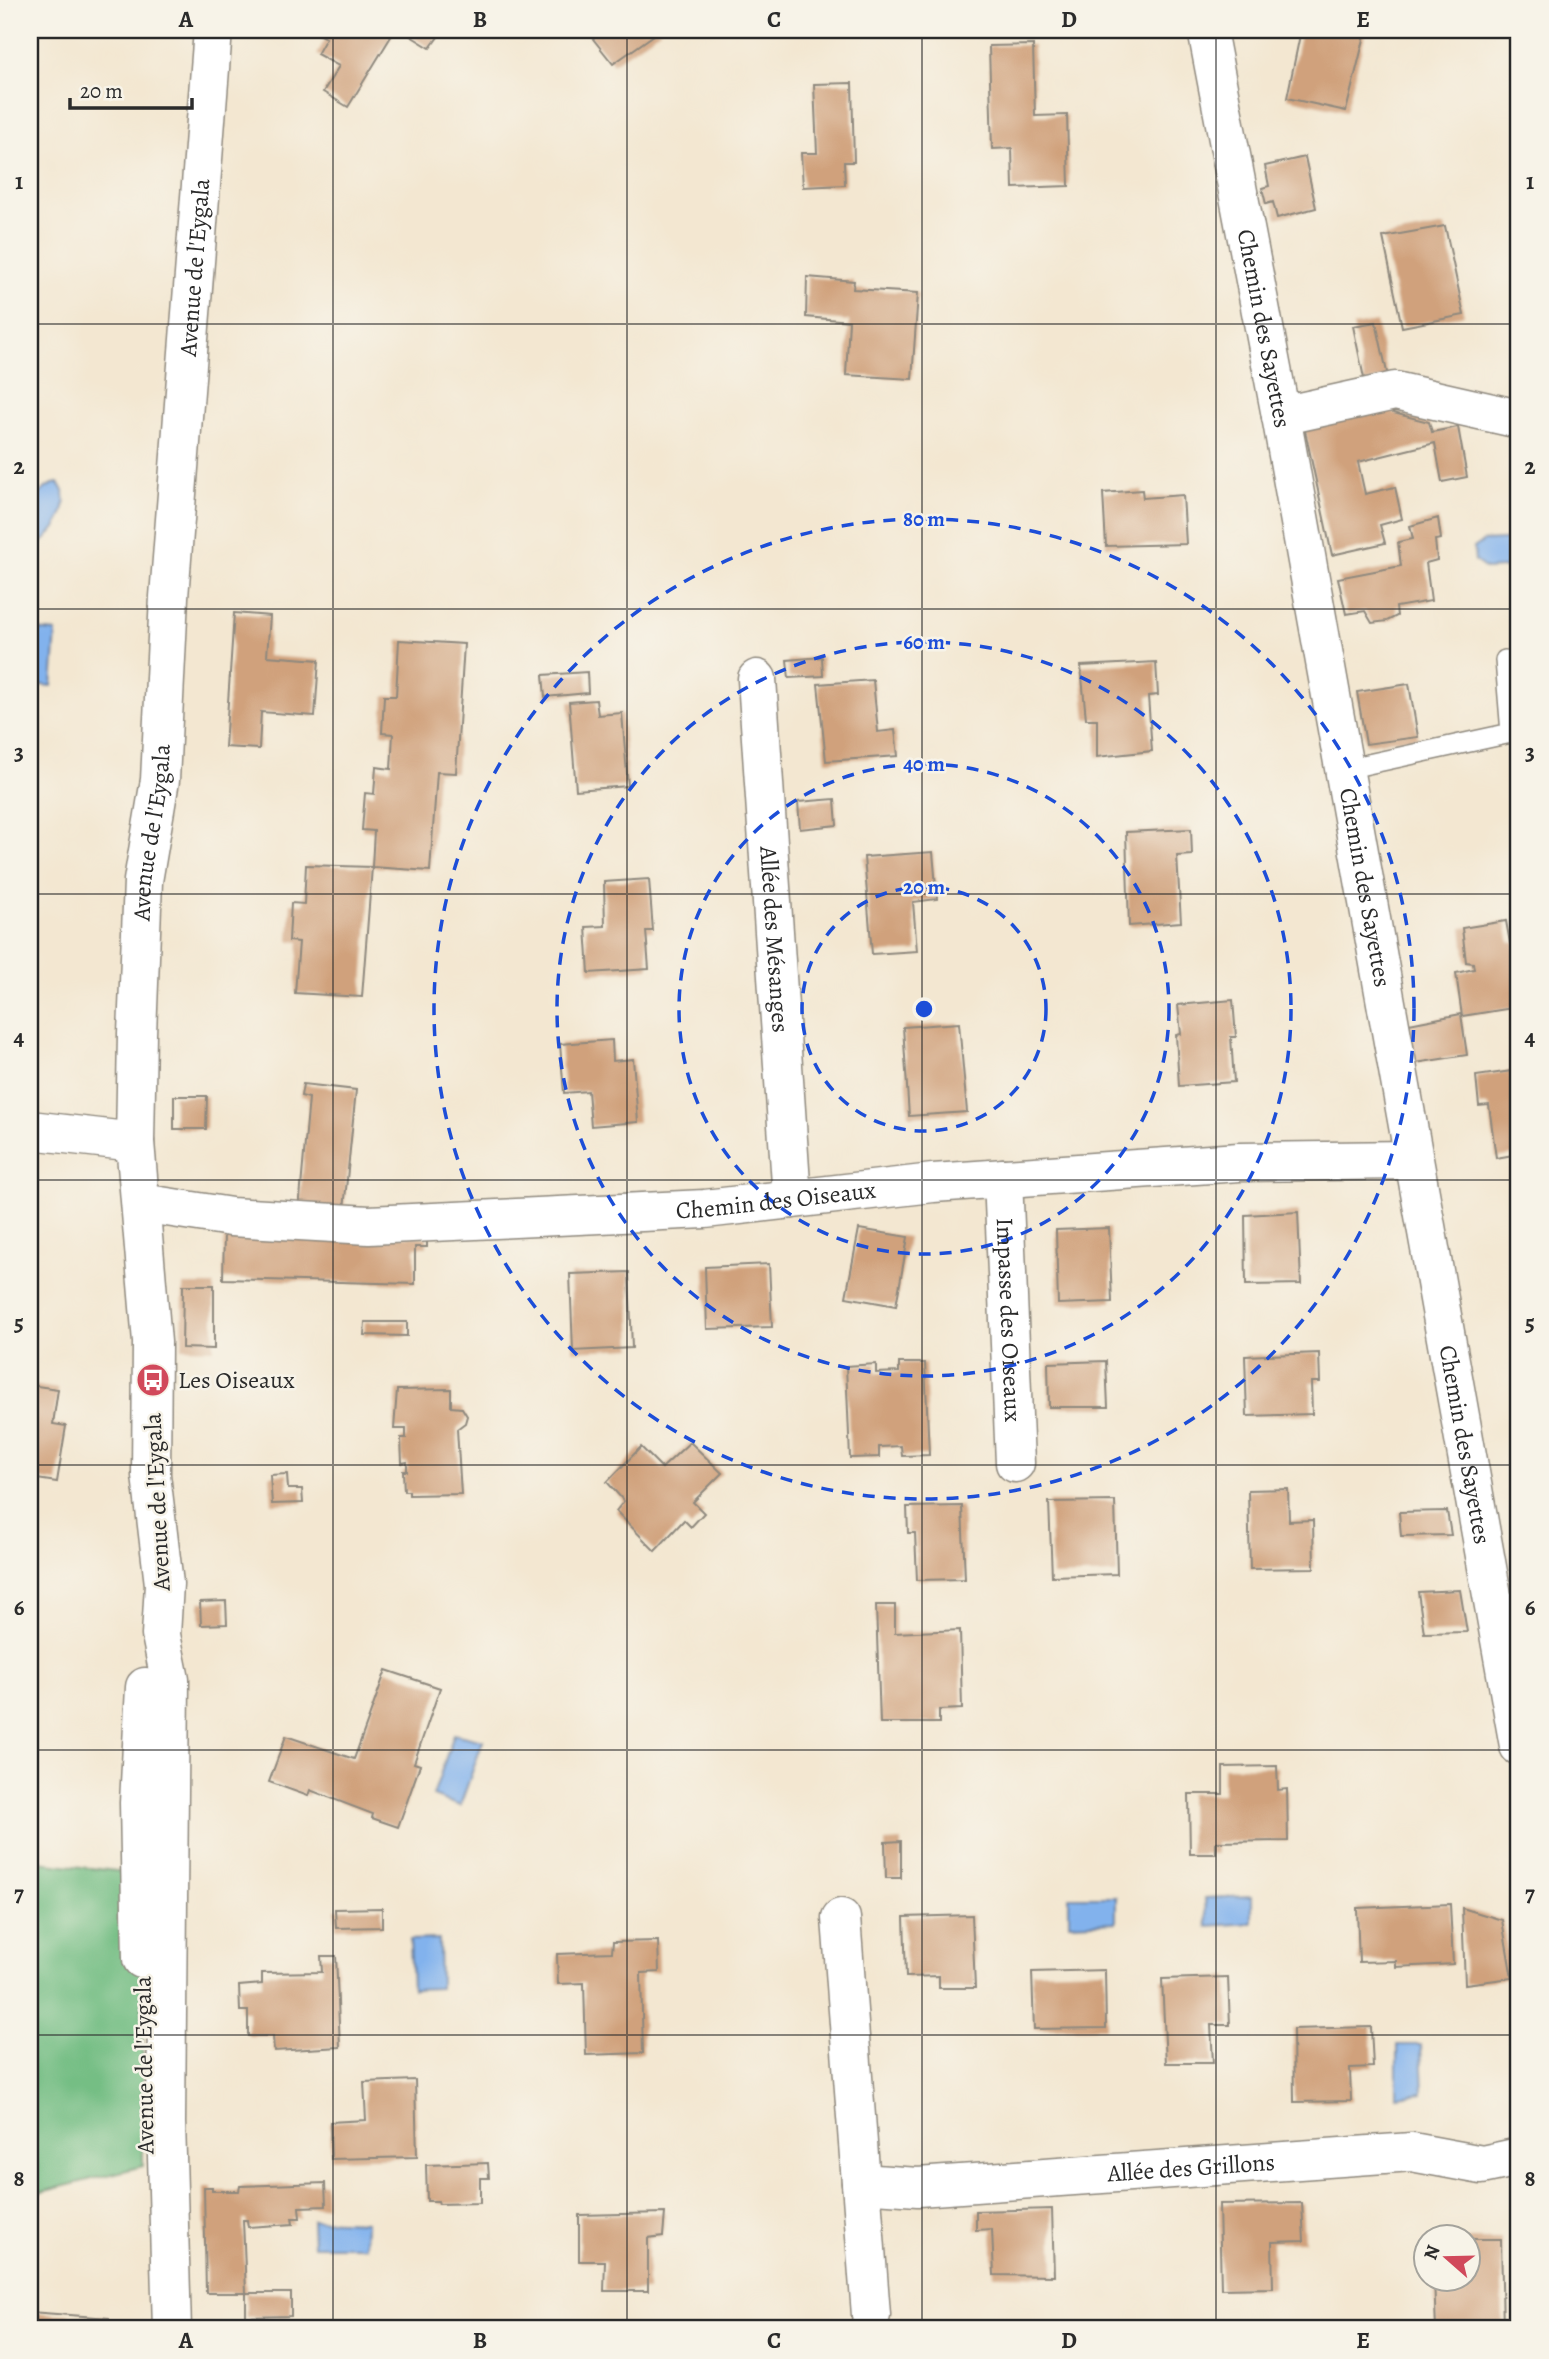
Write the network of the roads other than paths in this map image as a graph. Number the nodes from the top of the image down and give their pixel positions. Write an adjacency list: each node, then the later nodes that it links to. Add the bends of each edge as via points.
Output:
1 (213, 30): 9 (street, Avenue de l'Eygala, via 173,542 160,780 143,881)
2 (1207, 30): 3 (street, Chemin des Sayettes)
3 (1281, 416): 4 (street, via 1395,391); 7 (street, Chemin des Sayettes)
4 (1519, 419)
5 (1505, 660): 7 (lane, via 1511,733)
6 (757, 679): 12 (street, Allée des Mésanges)
7 (1345, 769): 10 (street, Chemin des Sayettes)
8 (30, 1130): 9 (street)
9 (135, 1143): 13 (street, Avenue de l'Eygala)
10 (1413, 1160): 11 (street, Chemin des Oiseaux, via 1239,1162); 16 (street, Chemin des Sayettes)
11 (1003, 1178): 12 (street, Chemin des Oiseaux); 14 (street, Impasse des Oiseaux)
12 (792, 1199): 13 (street, Chemin des Oiseaux, via 705,1209 369,1225 231,1217)
13 (141, 1203): 15 (street, Avenue de l'Eygala, via 152,1342 151,1475 164,1584)
14 (1015, 1463)
15 (161, 1635): 22 (street, Avenue de l'Eygala, via 145,1683 139,1802); 23 (street, Avenue de l'Eygala, via 170,1680 166,2122)
16 (1515, 1684): 17 (street, Chemin des Sayettes)
17 (1519, 1746)
18 (841, 1918): 20 (street)
19 (1519, 2157): 20 (street, Allée des Grillons, via 1482,2165 1412,2152 918,2187)
20 (861, 2183): 21 (street)
21 (871, 2315)
22 (151, 2329)
23 (172, 2329)

